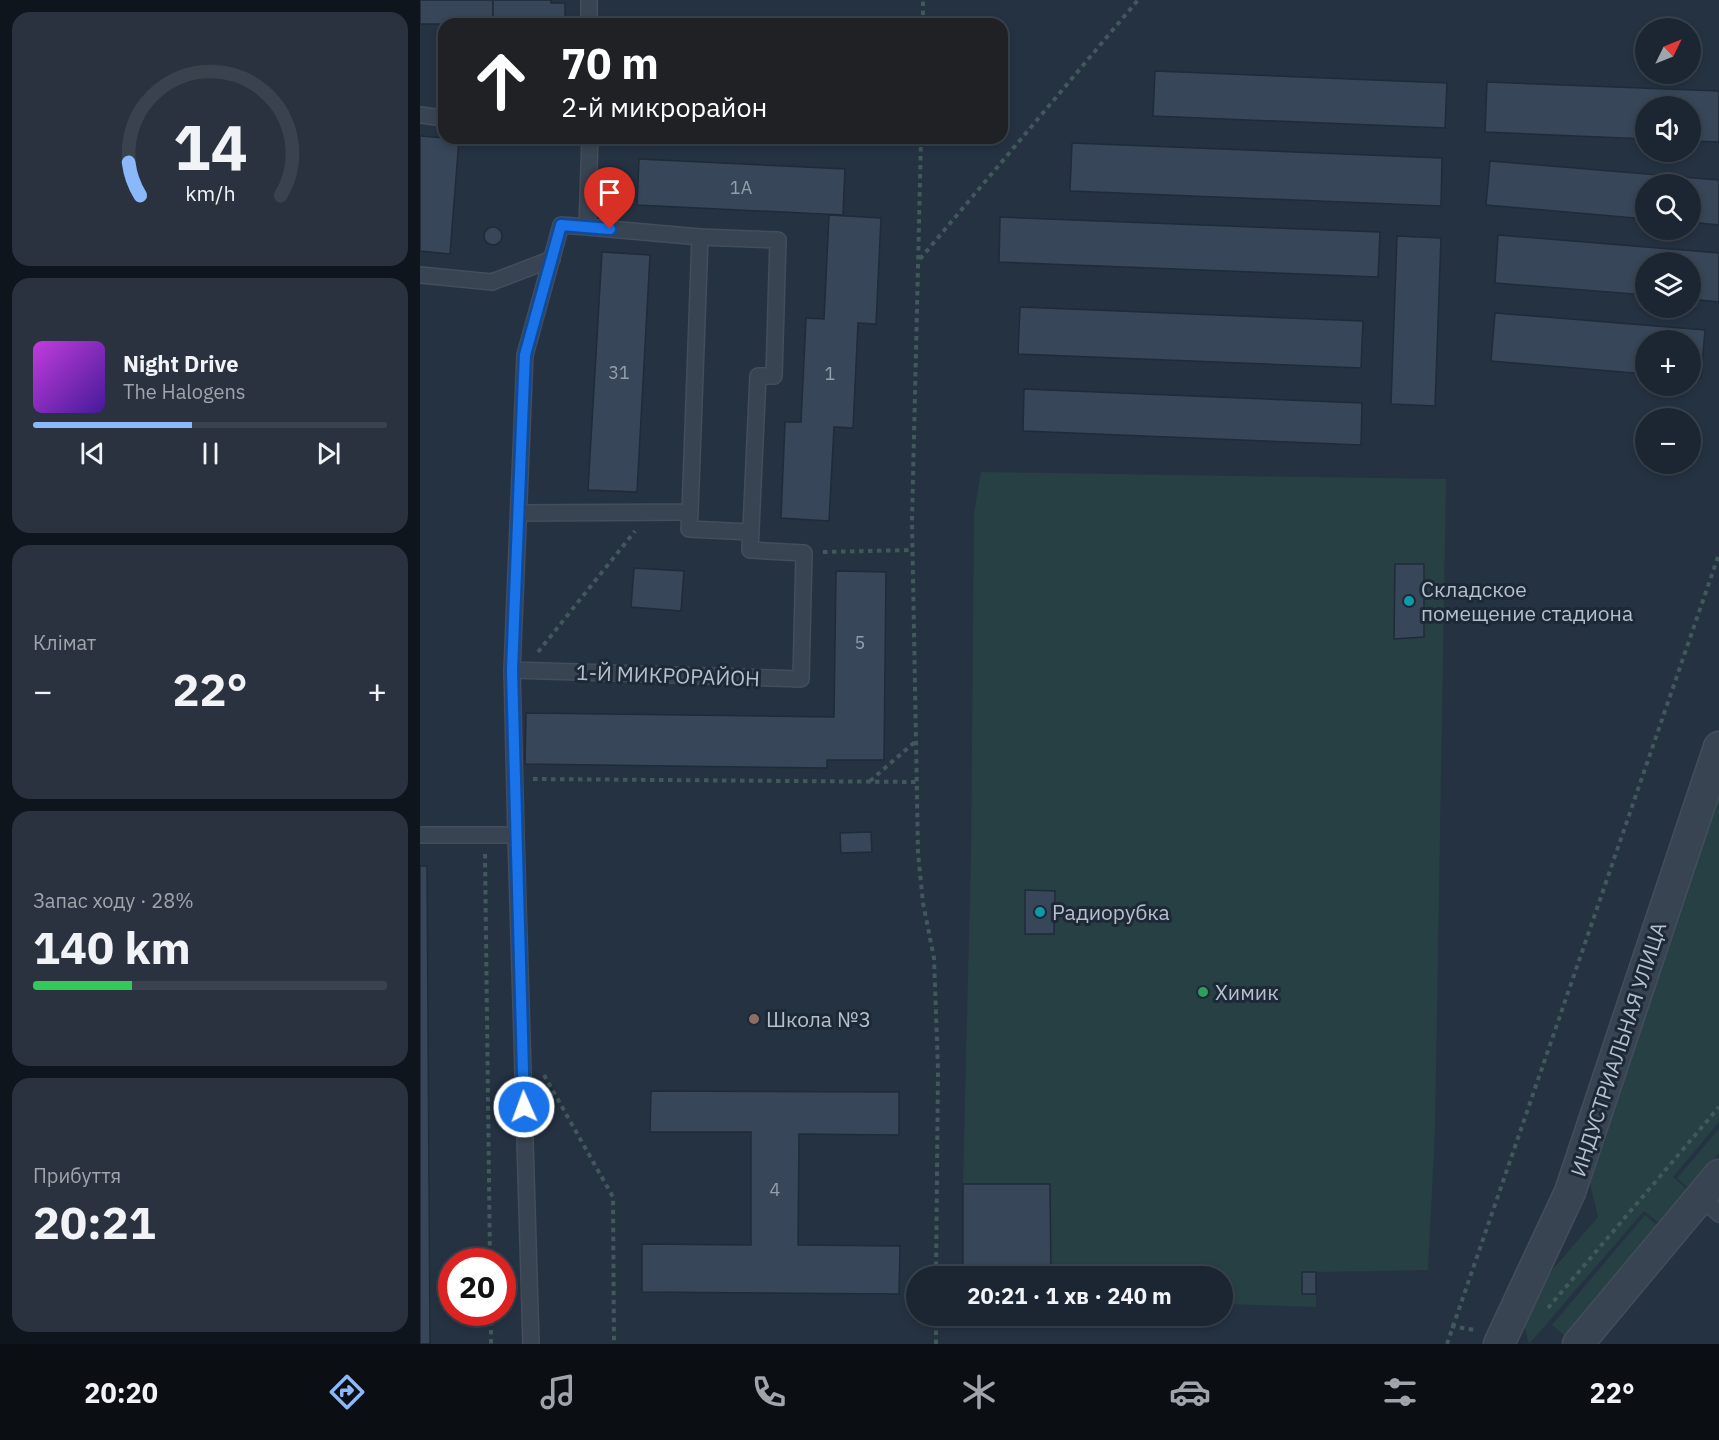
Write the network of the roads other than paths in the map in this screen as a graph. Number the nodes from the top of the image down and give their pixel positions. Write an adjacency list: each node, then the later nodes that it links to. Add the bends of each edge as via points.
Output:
1 (589, 0): 2 (lane)
2 (589, 18)
3 (420, 115): 4 (lane)
4 (438, 117)
5 (590, 144): 6 (lane)
6 (587, 227): 7 (lane); 8 (lane, via 561,225)
7 (700, 237): 10 (lane); 12 (lane, via 778,240 774,376 758,376)
8 (552, 259): 9 (lane, via 492,282); 11 (lane, via 525,355)
9 (420, 275)
10 (690, 512): 11 (lane); 12 (lane, via 690,529)
11 (519, 513): 13 (lane)
12 (751, 532): 13 (lane, 1-Й МИКРОРАЙОН, via 750,550 804,553 801,679)
13 (518, 670): 16 (lane)
14 (1719, 747): 18 (street, ИНДУСТРИАЛЬНАЯ УЛИЦА, via 1570,1192)
15 (420, 835): 16 (lane)
16 (516, 835): 19 (lane)
17 (1713, 1195): 20 (street)
18 (1501, 1340)
19 (531, 1344)
20 (1578, 1344)

